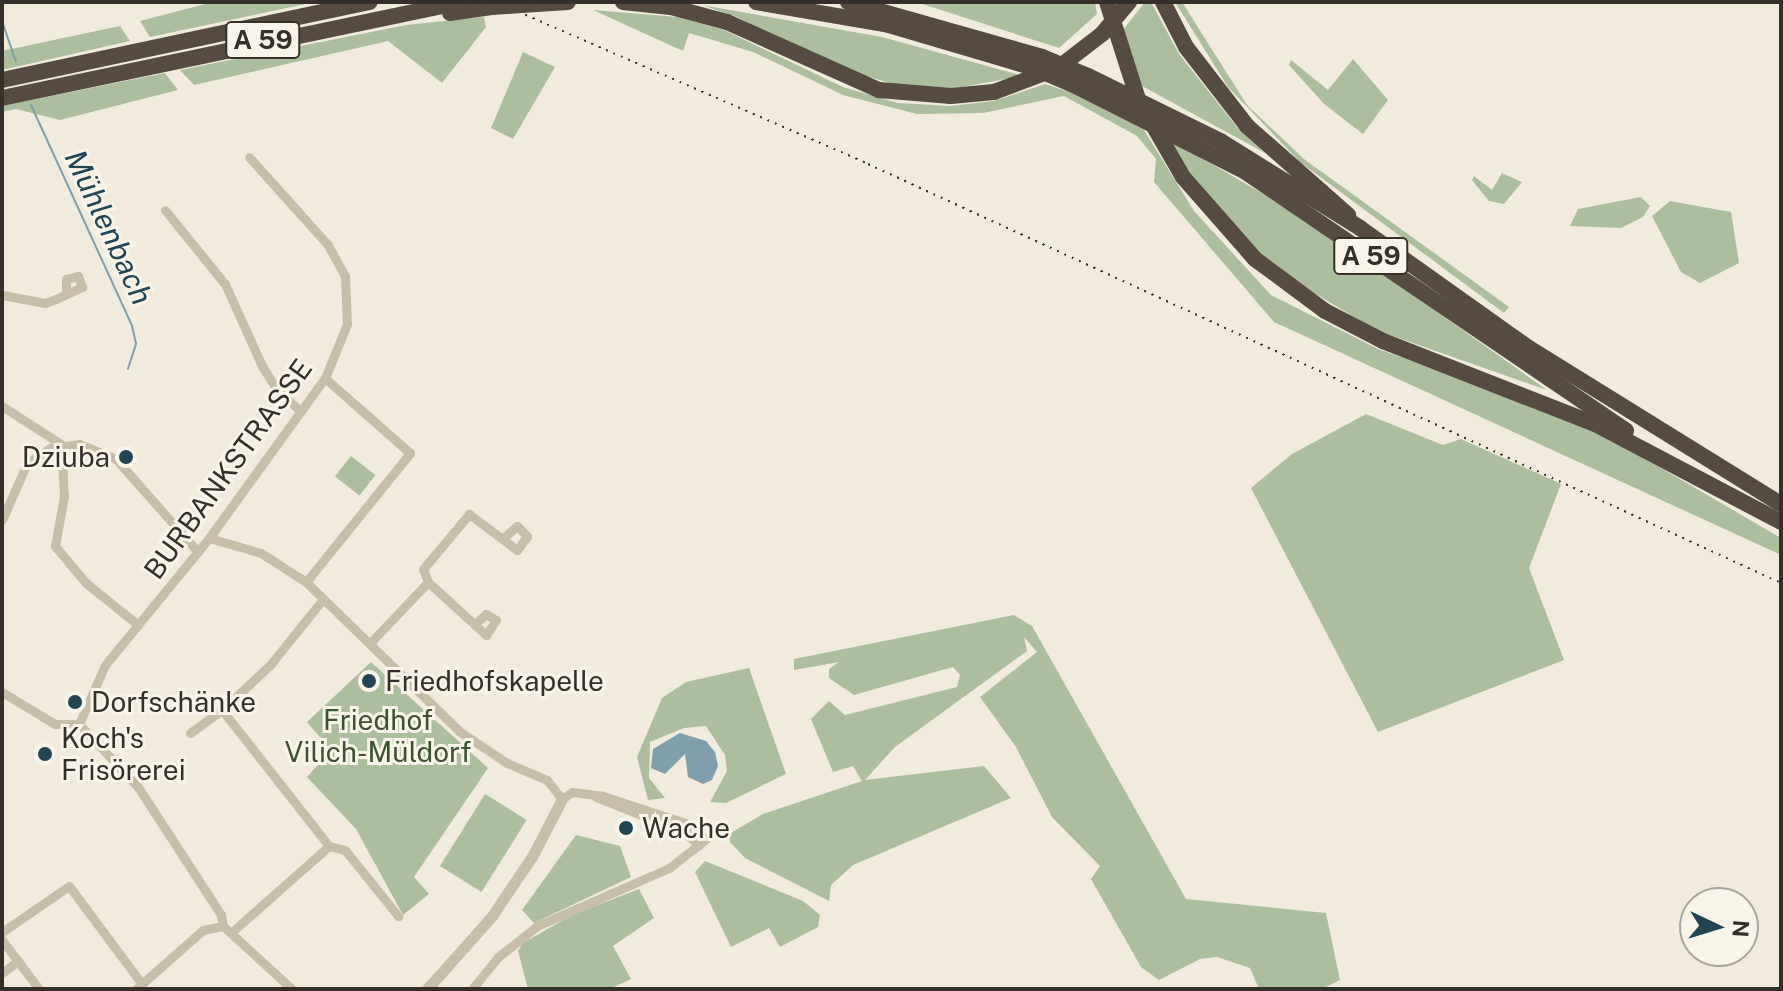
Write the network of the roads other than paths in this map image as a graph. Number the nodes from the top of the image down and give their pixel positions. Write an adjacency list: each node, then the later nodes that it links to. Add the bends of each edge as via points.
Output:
1 (370, 2): 13 (highway, A 59)
2 (463, 2): 11 (highway, A 59)
3 (568, 2): 10 (highway)
4 (623, 2): 8 (highway, via 671,7 727,22 879,90 951,96 994,92 1058,68 1102,34)
5 (756, 2): 12 (highway, A 59, via 889,25)
6 (848, 2): 12 (highway, A 59, via 939,24)
7 (1107, 2): 25 (highway, bridge, via 1138,99 1183,177 1255,259 1325,311 1383,341 1519,391)
8 (1129, 2)
9 (1163, 2): 18 (highway, via 1186,47 1247,126)
10 (541, 3): 11 (highway, bridge)
11 (356, 20): 15 (highway, A 59)
12 (1036, 62): 14 (highway, A 59, bridge)
13 (2, 80)
14 (1082, 81): 18 (highway, A 59, via 1209,135); 25 (highway, A 59, via 1244,171)
15 (2, 98)
16 (249, 157): 21 (street, BURBANKSTRASSE, via 328,245 345,276 347,324)
17 (165, 210): 23 (street, via 225,284 262,366 277,390)
18 (1360, 228): 26 (highway, A 59, via 1529,348)
19 (66, 294): 20 (street, via 45,303)
20 (2, 295)
21 (325, 378): 23 (street, BURBANKSTRASSE); 32 (street, via 410,453)
22 (2, 406): 24 (street)
23 (300, 411): 29 (street, BURBANKSTRASSE)
24 (61, 444): 27 (street, via 27,463); 31 (street, via 108,452 141,481); 36 (street, via 64,496 55,546 86,583)
25 (1651, 450): 28 (highway, A 59)
26 (1781, 504)
27 (2, 520)
28 (1781, 522)
29 (209, 538): 31 (street, BURBANKSTRASSE); 32 (street, via 261,553)
30 (503, 538): 33 (street, via 469,514 423,569)
31 (198, 552): 36 (street, BURBANKSTRASSE)
32 (306, 582): 34 (street)
33 (428, 582): 35 (street); 37 (street)
34 (323, 599): 37 (street); 39 (street, via 270,665)
35 (475, 624)
36 (138, 625): 40 (street, BURBANKSTRASSE, via 105,665)
37 (370, 643): 42 (street, via 459,731 507,763 547,780)
38 (2, 692): 40 (street, via 55,724)
39 (222, 710): 41 (street); 43 (street)
40 (79, 724): 45 (street, via 138,787 221,915)
41 (190, 733)
42 (562, 799): 54 (street, via 492,916); 55 (street, via 576,792 596,797 651,816 702,842 669,868 537,926 498,957)
43 (329, 846): 44 (street, via 345,850); 46 (street)
44 (398, 916)
45 (223, 926): 46 (street); 51 (street, via 203,930)
46 (233, 931): 53 (street)
47 (2, 932): 51 (street, via 69,886)
48 (2, 940): 49 (street)
49 (18, 961): 50 (street); 52 (street)
50 (2, 973)
51 (139, 987)
52 (39, 989)
53 (292, 989)
54 (427, 989)
55 (472, 989)

